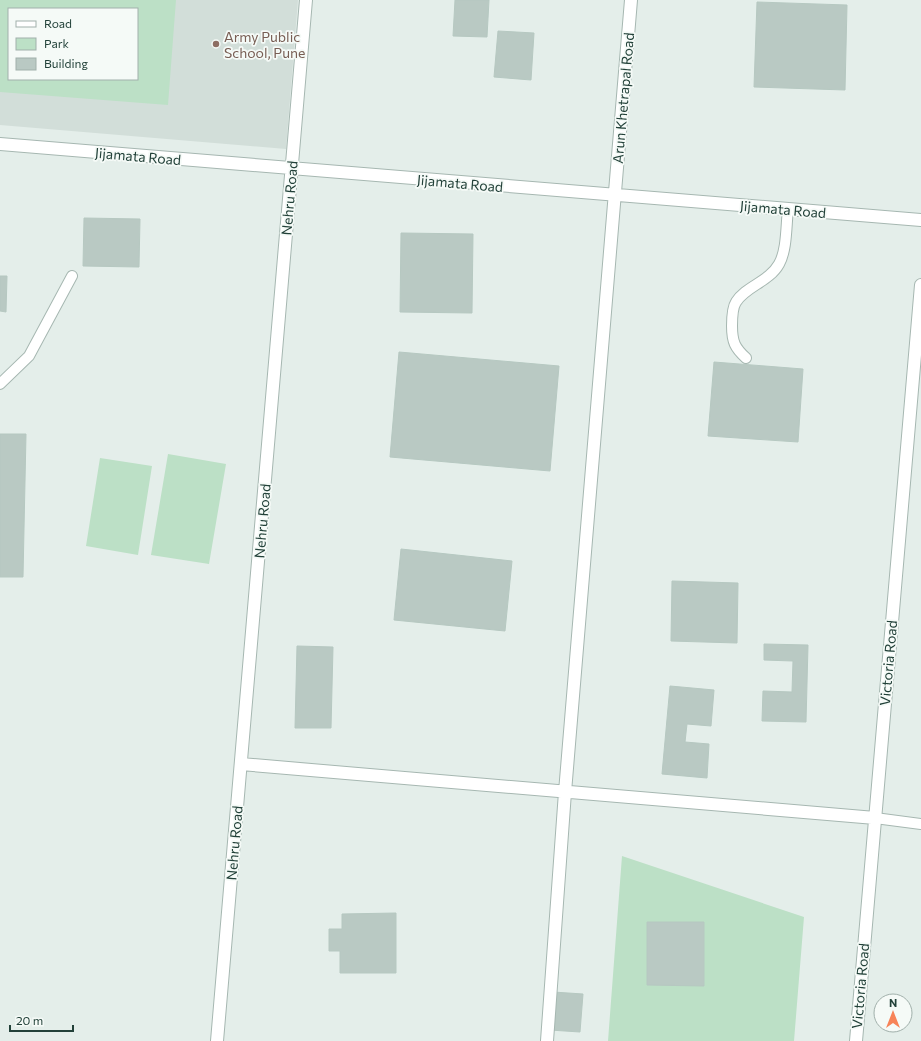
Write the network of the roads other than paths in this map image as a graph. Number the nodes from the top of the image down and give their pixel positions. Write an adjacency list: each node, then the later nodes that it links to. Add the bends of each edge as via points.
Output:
1 (306, 0): 4 (street, Nehru Road)
2 (631, 0): 5 (street, Arun Khetrapal Road)
3 (0, 144): 4 (street, Jijamata Road)
4 (292, 169): 5 (street, Jijamata Road); 13 (street, Nehru Road)
5 (615, 195): 6 (street, Jijamata Road); 14 (street, Arun Khetrapal Road)
6 (788, 210): 7 (street, Jijamata Road); 11 (lane, via 783,256 778,266 764,281 736,302 732,315 732,334 736,349)
7 (921, 220)
8 (72, 276): 12 (lane, via 29,356)
9 (921, 285): 10 (street, Victoria Road)
10 (920, 304): 15 (street, Victoria Road)
11 (746, 358)
12 (0, 384)
13 (241, 764): 14 (street); 17 (street, Nehru Road)
14 (565, 792): 15 (street); 18 (street, Arun Khetrapal Road)
15 (875, 818): 16 (lane); 19 (street, Victoria Road)
16 (921, 824)
17 (217, 1041)
18 (547, 1041)
19 (856, 1041)

